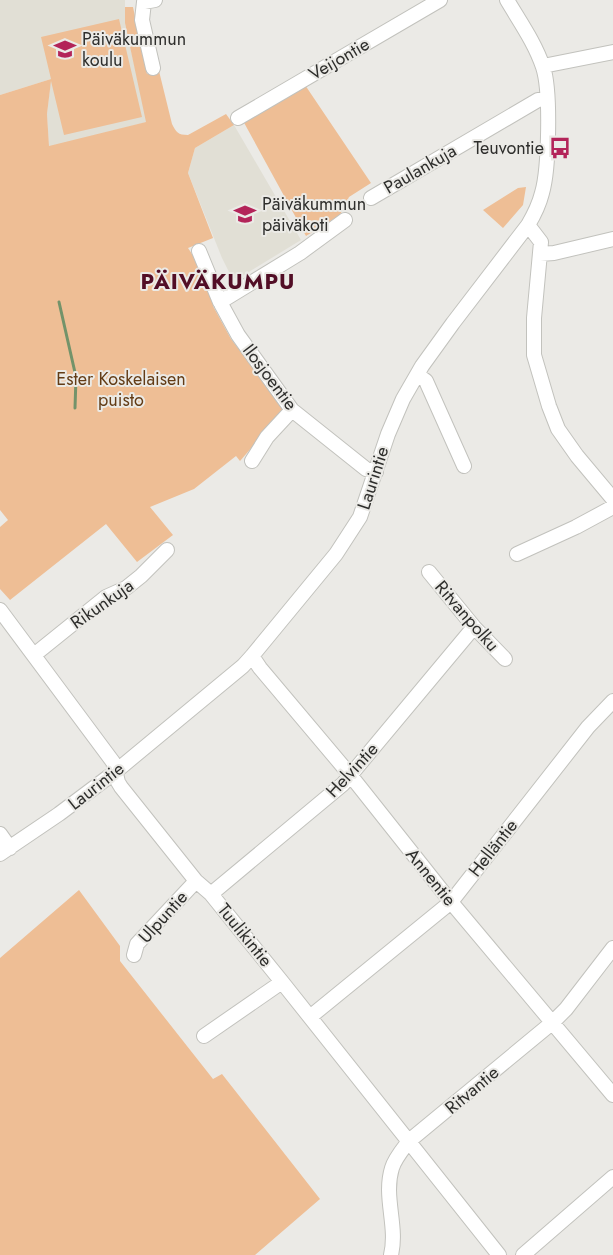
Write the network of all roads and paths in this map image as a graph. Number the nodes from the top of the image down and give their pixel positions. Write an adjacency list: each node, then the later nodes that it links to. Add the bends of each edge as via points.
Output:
1 (440, 0): 8 (street, Veijontie)
2 (507, 0): 5 (street, Laurintie, via 536,47)
3 (147, 1): 6 (street, via 142,20)
4 (613, 52): 5 (street)
5 (543, 66): 7 (street, Laurintie)
6 (153, 68)
7 (547, 98): 9 (street, Paulankuja, via 538,100); 11 (street, Laurintie, via 548,137 543,193)
8 (238, 118)
9 (371, 198)
10 (345, 220): 15 (street, via 300,253)
11 (528, 225): 14 (street, via 541,242); 16 (street, Laurintie, via 453,323)
12 (613, 239): 14 (street, via 554,254)
13 (199, 252): 15 (street, Ilosjoentie)
14 (540, 254): 21 (street, via 534,355 549,406 566,442)
15 (220, 302): 17 (street, Ilosjoentie, via 238,335)
16 (418, 375): 19 (street, via 426,380); 20 (street, Laurintie, via 388,434)
17 (292, 410): 18 (street, via 267,437); 20 (street, Ilosjoentie, via 366,469)
18 (252, 461)
19 (464, 466)
20 (376, 472): 29 (street, Laurintie, via 360,517 341,546)
21 (613, 499)
22 (613, 507): 24 (street)
23 (167, 550): 28 (street, Rikunkuja, via 126,588 106,597)
24 (517, 554)
25 (429, 572): 27 (street, Ritvanpolku)
26 (0, 610): 28 (street, Tuulikintie)
27 (474, 627): 30 (street, Ritvanpolku); 33 (street, Helvintie)
28 (34, 655): 32 (street, Tuulikintie, via 113,762)
29 (252, 656): 32 (street, Laurintie); 33 (street, Annentie)
30 (505, 659)
31 (613, 701): 38 (street, Helläntie, via 588,727)
32 (115, 772): 35 (street, Laurintie); 36 (street, Tuulikintie, via 121,787)
33 (350, 776): 37 (street, Helvintie); 38 (street, Annentie)
34 (0, 834): 35 (street)
35 (5, 851)
36 (196, 881): 37 (street, Tuulikintie); 40 (street, Ulpuntie, via 136,944)
37 (211, 894): 41 (street, Tuulikintie)
38 (451, 902): 42 (street, Helläntie); 43 (street, Annentie)
39 (613, 948): 43 (street, Ritvantie)
40 (134, 955)
41 (282, 982): 42 (street, Tuulikintie); 44 (street)
42 (310, 1016): 46 (street, Tuulikintie)
43 (553, 1022): 45 (street, Annentie); 46 (street, Ritvantie)
44 (204, 1036)
45 (613, 1095)
46 (409, 1141): 48 (street, Ritvantie, via 392,1167 388,1192 393,1238); 49 (street, Tuulikintie)
47 (613, 1176): 50 (street)
48 (391, 1255)
49 (499, 1255)
50 (523, 1255)

